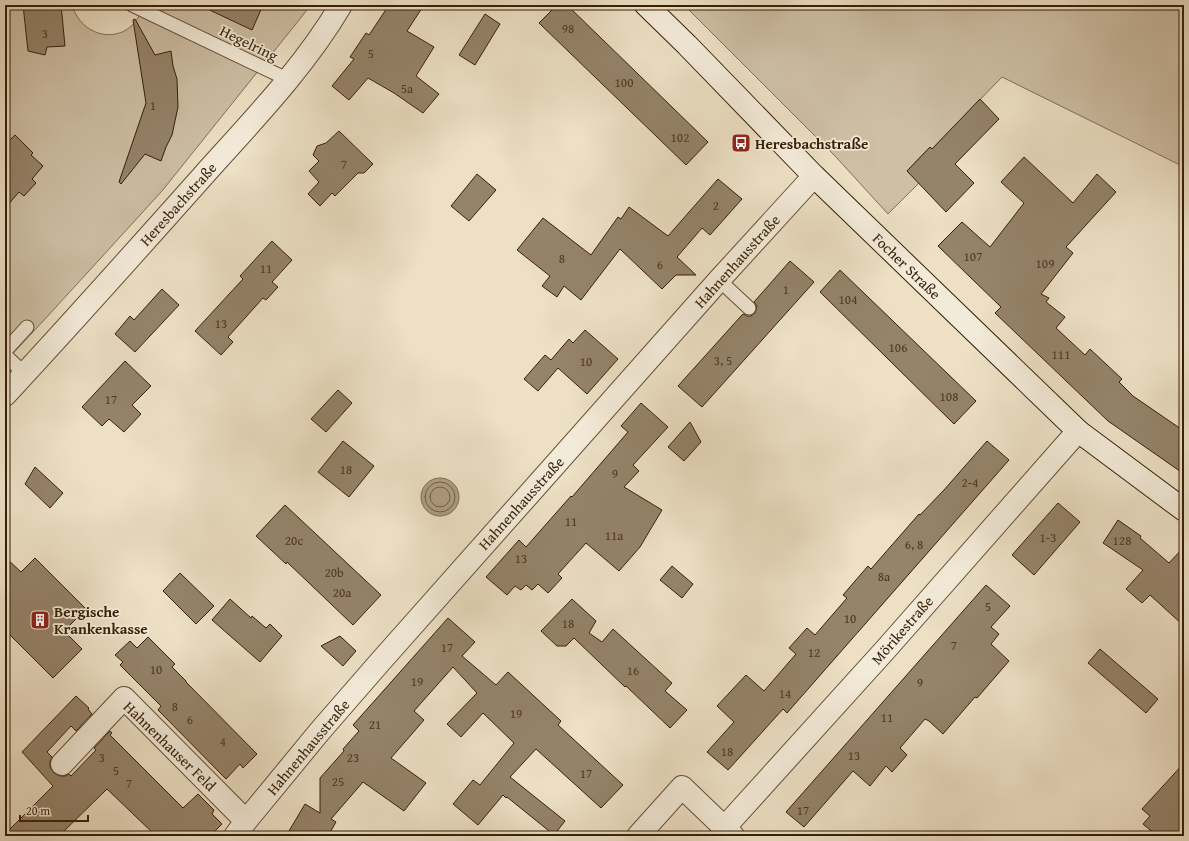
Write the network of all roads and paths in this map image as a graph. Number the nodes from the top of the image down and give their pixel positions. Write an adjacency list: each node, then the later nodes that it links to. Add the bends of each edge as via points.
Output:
1 (132, 5): 4 (lane, Hegelring)
2 (341, 5): 4 (street, Heresbachstraße, via 314,47)
3 (646, 5): 5 (street, Focher Straße)
4 (287, 79): 11 (street, Heresbachstraße)
5 (814, 176): 6 (street, Hahnenhausstraße); 13 (street, Focher Straße)
6 (719, 280): 7 (lane); 16 (street, Hahnenhausstraße, via 380,662)
7 (750, 308)
8 (27, 327): 9 (lane)
9 (5, 351)
10 (5, 355): 11 (lane)
11 (24, 374): 12 (street, Heresbachstraße)
12 (5, 395)
13 (1078, 431): 14 (street, Focher Straße); 17 (street, Mörikestraße)
14 (1184, 510)
15 (62, 764): 16 (street, Hahnenhauser Feld, via 124,698)
16 (240, 828)
17 (729, 832): 18 (street, via 682,787)
18 (638, 836)

